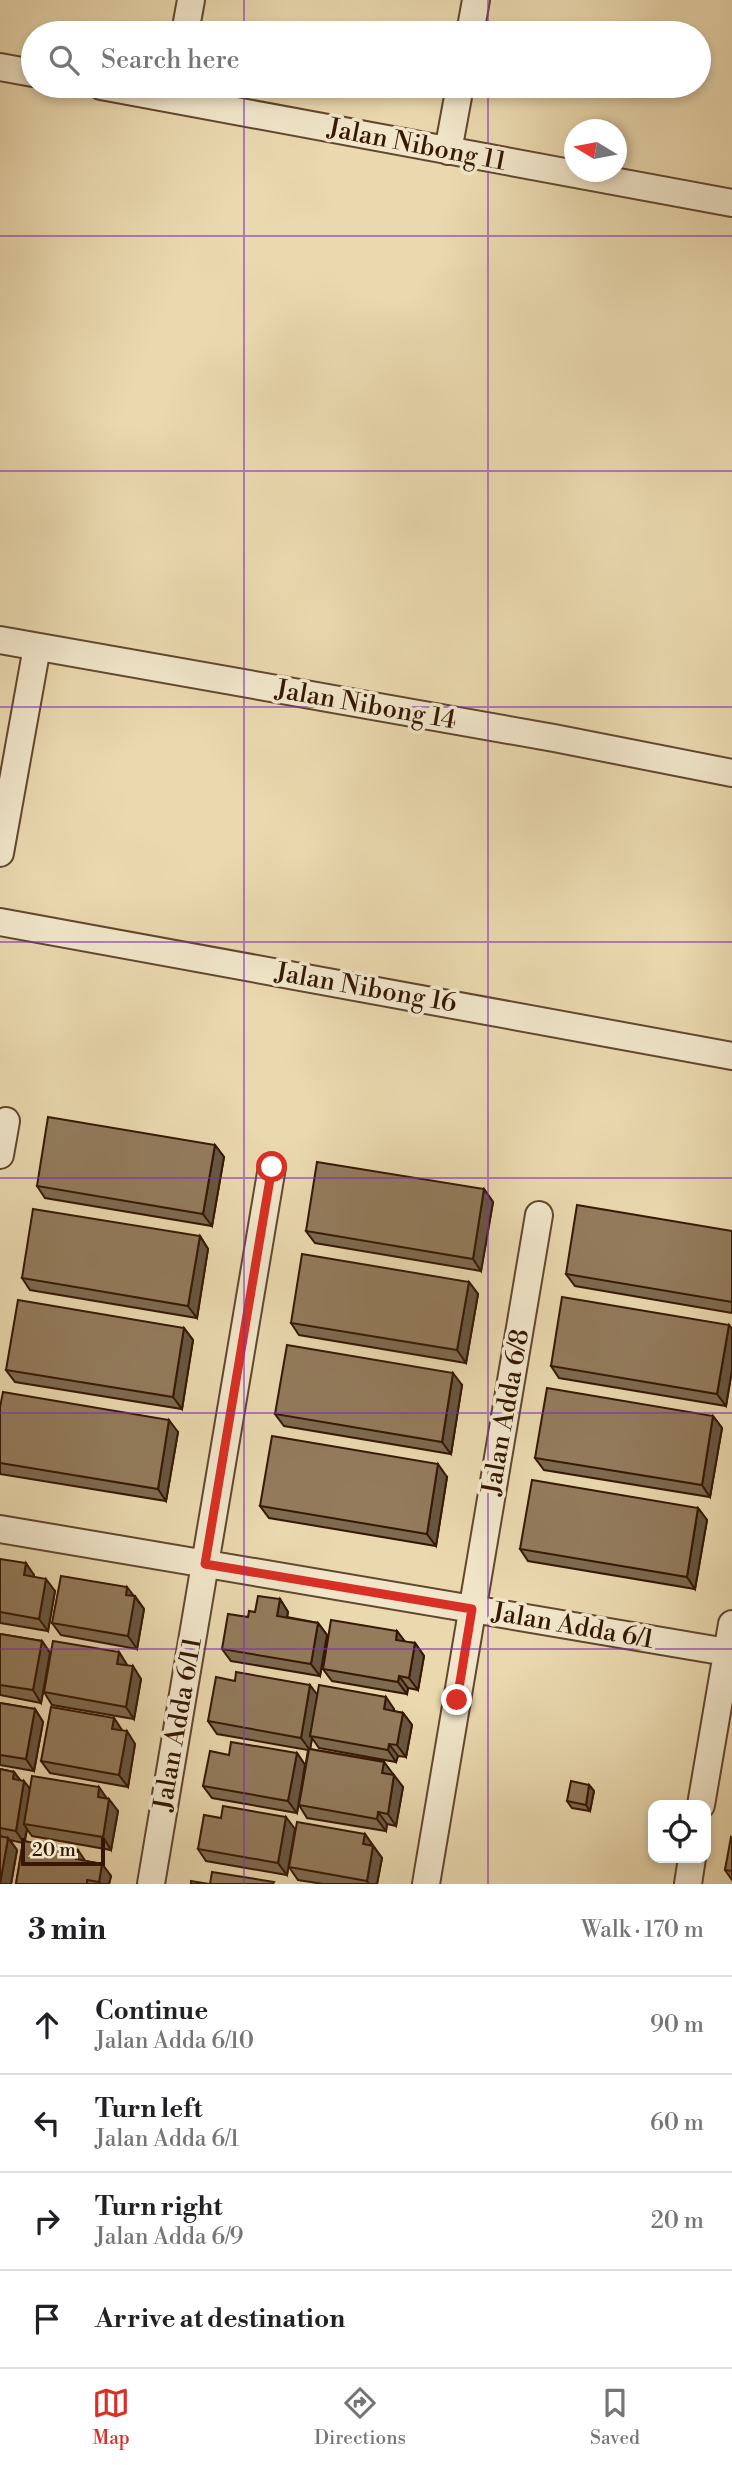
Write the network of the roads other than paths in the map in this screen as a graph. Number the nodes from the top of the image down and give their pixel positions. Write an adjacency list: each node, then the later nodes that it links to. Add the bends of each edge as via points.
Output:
1 (191, 0): 3 (street)
2 (476, 0): 4 (street)
3 (187, 21)
4 (472, 21)
5 (0, 67): 6 (street)
6 (21, 71)
7 (202, 98): 9 (street, Jalan Nibong 11)
8 (458, 98): 9 (street)
9 (448, 151): 10 (street, Jalan Nibong 11)
10 (732, 203)
11 (0, 640): 12 (street, Jalan Nibong 14)
12 (37, 647): 13 (street, Jalan Nibong 14); 14 (street)
13 (732, 773)
14 (0, 853)
15 (0, 922): 16 (street, Jalan Nibong 16)
16 (732, 1056)
17 (6, 1121): 18 (street)
18 (0, 1155)
19 (272, 1167): 22 (street, Jalan Adda 6/11)
20 (539, 1214): 23 (street, Jalan Adda 6/8)
21 (0, 1529): 22 (street, Jalan Adda 6/1)
22 (205, 1564): 23 (street, Jalan Adda 6/1); 28 (street, Jalan Adda 6/11)
23 (472, 1609): 25 (street, Jalan Adda 6/1); 29 (street, Jalan Adda 6/8)
24 (732, 1624): 25 (street)
25 (730, 1653): 26 (street)
26 (702, 1800)
27 (691, 1863): 30 (street)
28 (150, 1884)
29 (426, 1884)
30 (688, 1884)

